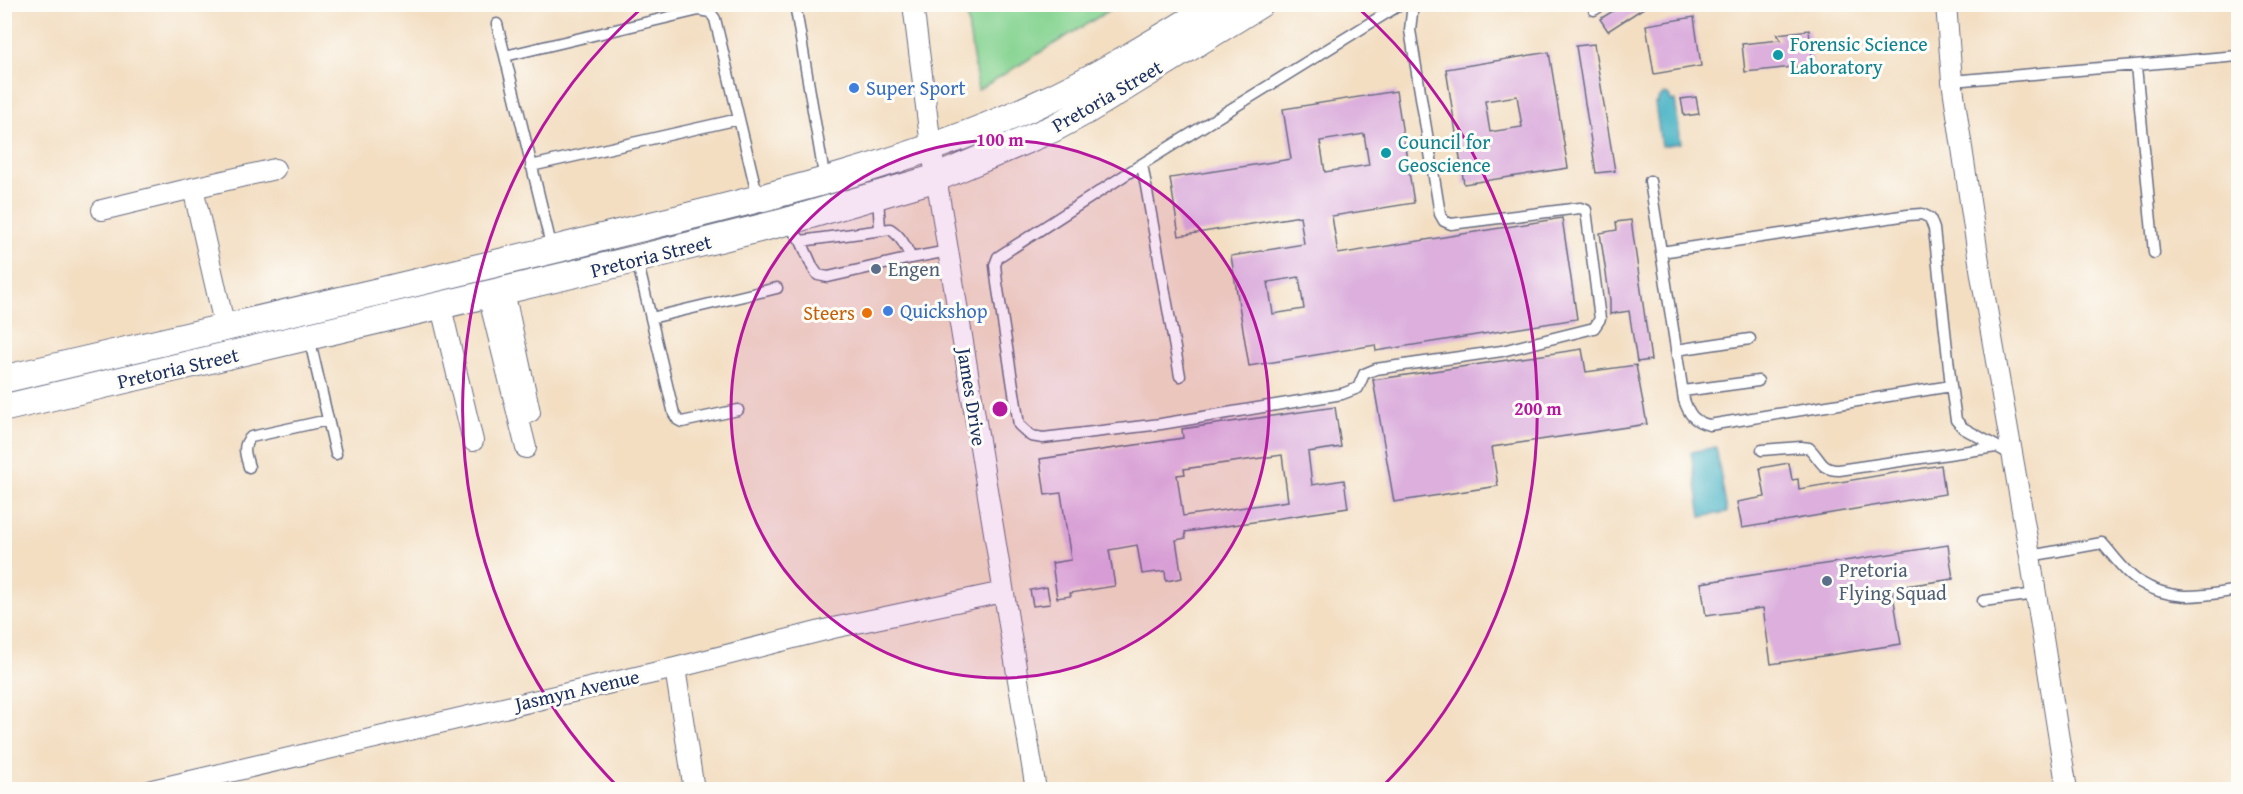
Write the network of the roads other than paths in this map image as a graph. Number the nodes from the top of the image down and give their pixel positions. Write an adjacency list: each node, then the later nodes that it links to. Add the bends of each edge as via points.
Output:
1 (795, 4): 20 (lane)
2 (913, 4): 14 (street, James Drive)
3 (1217, 4): 14 (main road, Pretoria Street, via 1086,81 1031,108)
4 (1260, 4): 18 (main road, Pretoria Street, via 1071,119)
5 (1401, 4): 15 (lane)
6 (1413, 4): 15 (lane, via 1410,30 1440,214 1451,224 1580,207 1586,210 1600,319 1594,328 1502,351 1376,369 1364,374 1358,388 1342,394 1161,424 1043,438 1031,436 1019,425 997,283 998,257)
7 (1946, 4): 12 (street)
8 (497, 24): 9 (lane)
9 (505, 56): 13 (lane, via 699,10 710,12); 16 (lane)
10 (2238, 56): 11 (lane)
11 (2136, 66): 12 (lane); 30 (lane)
12 (1952, 81): 53 (street)
13 (739, 119): 16 (lane); 23 (lane)
14 (931, 147): 18 (street, James Drive); 20 (main road, Pretoria Street)
15 (1142, 164): 41 (lane)
16 (531, 166): 27 (lane)
17 (275, 169): 21 (street)
18 (936, 178): 22 (main road, Pretoria Street); 28 (street, James Drive)
19 (1650, 181): 29 (lane)
20 (825, 182): 23 (main road, Pretoria Street)
21 (193, 188): 24 (street); 37 (street)
22 (878, 196): 25 (lane); 26 (main road, Pretoria Street)
23 (758, 198): 27 (main road, Pretoria Street)
24 (102, 210)
25 (880, 229): 26 (lane); 31 (lane, via 895,232)
26 (793, 231): 31 (lane, via 818,275 828,277); 32 (main road, Pretoria Street)
27 (552, 250): 37 (main road, Pretoria Street)
28 (948, 251): 31 (lane); 58 (street, James Drive)
29 (1661, 252): 40 (lane); 44 (lane, via 1922,214 1930,218 1934,229)
30 (2154, 253)
31 (912, 258)
32 (637, 260): 34 (main road, Pretoria Street); 36 (lane)
33 (777, 288): 36 (lane)
34 (496, 293): 35 (main road, Pretoria Street); 49 (street); 51 (street)
35 (441, 307): 38 (main road, Pretoria Street); 50 (street)
36 (651, 318): 47 (lane, via 678,420)
37 (225, 328): 42 (main road, Pretoria Street)
38 (309, 337): 46 (main road, Pretoria Street); 48 (lane)
39 (1750, 339): 40 (lane)
40 (1676, 350): 45 (lane)
41 (1180, 376)
42 (4, 379)
43 (1758, 381): 45 (lane)
44 (1951, 386): 45 (lane, via 1708,424 1697,422 1689,414); 53 (lane, via 1956,420)
45 (1683, 391)
46 (4, 408)
47 (738, 410)
48 (328, 420): 54 (lane); 55 (lane, via 251,437 244,448)
49 (533, 427)
50 (473, 441)
51 (526, 448)
52 (1762, 450): 53 (lane, via 1809,448 1822,466 1830,470)
53 (2004, 451): 56 (street)
54 (336, 454)
55 (249, 467)
56 (2030, 556): 57 (lane, via 2102,543 2137,580 2168,594 2191,597); 59 (street)
57 (2238, 590)
58 (1003, 592): 61 (street, Jasmyn Avenue, via 833,628); 64 (street, James Drive)
59 (2036, 594): 60 (lane); 65 (street)
60 (1983, 601)
61 (675, 668): 62 (street, Jasmyn Avenue); 63 (street)
62 (152, 789)
63 (693, 789)
64 (1036, 789)
65 (2067, 789)

